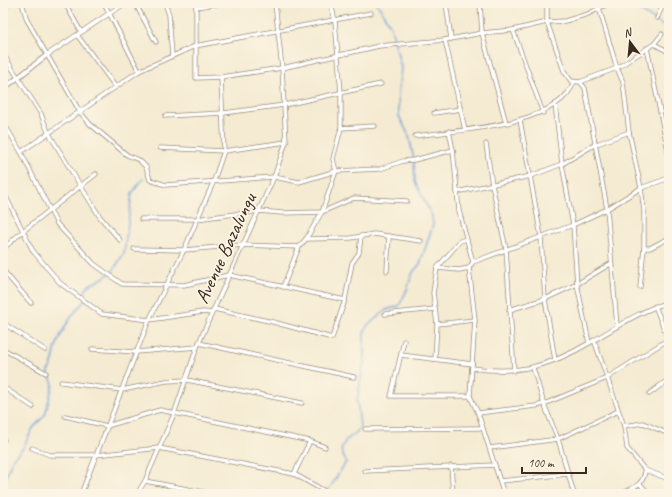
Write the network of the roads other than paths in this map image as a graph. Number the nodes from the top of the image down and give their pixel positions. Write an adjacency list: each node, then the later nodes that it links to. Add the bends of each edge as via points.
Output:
1 (10, 3): 17 (street)
2 (22, 3): 37 (street, via 27,20)
3 (65, 3): 27 (street)
4 (104, 3): 20 (street)
5 (125, 3): 20 (street)
6 (135, 3): 31 (street)
7 (165, 3): 38 (street, via 169,14)
8 (222, 3): 16 (street)
9 (275, 3): 25 (street, Avenue Bazalungu)
10 (331, 3): 22 (street)
11 (446, 3): 29 (street)
12 (480, 3): 26 (street)
13 (547, 3): 23 (street)
14 (609, 3): 18 (street)
15 (664, 3): 21 (street)
16 (196, 5): 33 (street)
17 (3, 8)
18 (599, 8): 23 (street, via 565,21); 41 (street)
19 (371, 13): 22 (street)
20 (109, 14): 27 (street); 42 (street)
21 (657, 18)
22 (336, 21): 25 (street); 39 (street)
23 (547, 22): 24 (street); 45 (street, via 564,71)
24 (514, 30): 26 (street); 57 (street)
25 (277, 31): 33 (street); 40 (street, Avenue Bazalungu)
26 (482, 33): 29 (street); 61 (street)
27 (79, 34): 37 (street); 48 (street)
28 (662, 34): 32 (street)
29 (451, 39): 30 (street)
30 (446, 40): 39 (street, via 379,46); 53 (street)
31 (156, 42)
32 (654, 44): 34 (street); 35 (street)
33 (195, 46): 38 (street); 43 (street, via 196,78)
34 (647, 48): 41 (street); 76 (street)
35 (669, 52)
36 (3, 54): 44 (street)
37 (47, 55): 44 (street); 54 (street)
38 (172, 56): 42 (street)
39 (337, 56): 40 (street); 50 (street)
40 (282, 68): 43 (street); 52 (street, Avenue Bazalungu)
41 (617, 68): 46 (street); 67 (street, via 624,82)
42 (139, 71): 48 (street)
43 (221, 77): 55 (street)
44 (17, 78): 49 (street); 66 (street, via 41,114)
45 (574, 82): 46 (street); 51 (street, via 571,92)
46 (580, 82): 71 (street, via 585,88)
47 (381, 84): 50 (street)
48 (115, 86): 54 (street)
49 (3, 89)
50 (340, 92): 52 (street); 63 (street)
51 (555, 104): 57 (street); 77 (street)
52 (284, 105): 55 (street); 69 (street, Avenue Bazalungu)
53 (461, 109): 56 (street); 64 (street)
54 (80, 112): 66 (street); 83 (street, via 90,124 127,155 139,160 146,167 150,180 166,185)
55 (224, 113): 58 (street); 73 (street)
56 (434, 113)
57 (543, 113): 59 (street)
58 (166, 116)
59 (520, 120): 61 (street); 80 (street)
60 (3, 122): 75 (street)
61 (506, 123): 64 (street)
62 (375, 126): 63 (street)
63 (341, 128): 78 (street, via 333,158)
64 (465, 130): 65 (street)
65 (449, 131): 68 (street); 74 (street)
66 (48, 132): 75 (street); 84 (street)
67 (629, 132): 71 (street); 86 (street)
68 (415, 136)
69 (286, 142): 73 (street); 81 (street, Avenue Bazalungu)
70 (486, 144): 85 (street)
71 (594, 145): 77 (street); 90 (street)
72 (160, 148): 73 (street)
73 (224, 150): 83 (street)
74 (453, 150): 78 (street, via 403,161 380,170); 88 (street)
75 (21, 152): 91 (street)
76 (669, 156)
77 (562, 164): 80 (street); 96 (street)
78 (336, 171): 81 (street, via 299,182); 93 (street)
79 (96, 174): 84 (street)
80 (531, 176): 85 (street); 100 (street)
81 (274, 177): 83 (street); 92 (street, Avenue Bazalungu)
82 (669, 178): 86 (street)
83 (213, 183): 95 (street)
84 (80, 185): 91 (street); 104 (street, via 100,217)
85 (492, 185): 88 (street); 111 (street)
86 (641, 188): 90 (street); 108 (street)
87 (3, 191): 97 (street)
88 (458, 192): 103 (street, via 459,211)
89 (407, 201): 93 (street, via 354,198)
90 (607, 209): 96 (street); 114 (street)
91 (50, 211): 97 (street); 121 (street, via 57,224 94,264 122,284)
92 (259, 211): 93 (street); 95 (street); 106 (street, Avenue Bazalungu)
93 (322, 212): 102 (street)
94 (141, 219): 95 (street)
95 (196, 219): 112 (street)
96 (573, 225): 100 (street); 120 (street)
97 (23, 231): 109 (street); 134 (street, via 33,251 60,283 102,314)
98 (361, 236): 99 (street); 102 (street); 125 (street, via 359,253 352,263)
99 (389, 236): 105 (street); 118 (street)
100 (541, 237): 111 (street); 124 (street)
101 (669, 238): 108 (street, via 650,248)
102 (306, 239): 107 (street)
103 (466, 239): 113 (street); 116 (street, via 460,241)
104 (120, 240)
105 (421, 241)
106 (243, 245): 107 (street); 112 (street); 119 (street, Avenue Bazalungu)
107 (299, 247): 122 (street)
108 (644, 248): 123 (street)
109 (3, 249)
110 (134, 249): 112 (street)
111 (506, 249): 113 (street); 131 (street)
112 (184, 250): 121 (street)
113 (473, 262): 117 (street)
114 (610, 264): 120 (street); 138 (street)
115 (3, 268): 127 (street)
116 (437, 268): 117 (street); 130 (street, via 433,293)
117 (470, 268): 135 (street)
118 (387, 271)
119 (229, 275): 121 (street, via 184,285); 122 (street); 129 (street, Avenue Bazalungu)
120 (577, 284): 124 (street); 143 (street)
121 (167, 285): 134 (street)
122 (283, 287): 125 (street)
123 (640, 287)
124 (545, 299): 131 (street); 151 (street)
125 (345, 300): 129 (street, via 332,338)
126 (669, 302): 128 (street)
127 (31, 303)
128 (655, 306): 138 (street, via 645,309); 140 (street)
129 (214, 309): 132 (street, Avenue Bazalungu)
130 (435, 309): 133 (street); 137 (street)
131 (510, 310): 154 (street)
132 (212, 313): 134 (street); 142 (street, Avenue Bazalungu)
133 (385, 314)
134 (149, 320): 148 (street)
135 (475, 320): 137 (street); 152 (street)
136 (3, 323): 147 (street)
137 (437, 324): 150 (street)
138 (617, 326): 139 (street)
139 (594, 340): 143 (street); 157 (street)
140 (669, 340): 157 (street)
141 (404, 341): 149 (street)
142 (199, 343): 144 (street, Avenue Bazalungu); 156 (street)
143 (589, 344): 151 (street)
144 (197, 347): 148 (street); 159 (street, Avenue Bazalungu)
145 (92, 349): 148 (street)
146 (3, 350): 155 (street)
147 (45, 350)
148 (136, 352): 162 (street)
149 (401, 355): 150 (street); 164 (street, via 391,396)
150 (435, 359): 152 (street)
151 (554, 360): 153 (street)
152 (472, 366): 154 (street, via 497,372); 164 (street)
153 (533, 368): 154 (street); 166 (street)
154 (514, 371)
155 (46, 372)
156 (354, 377)
157 (608, 378): 166 (street); 168 (street)
158 (669, 379): 163 (street)
159 (187, 380): 162 (street, via 166,381); 165 (street); 170 (street, Avenue Bazalungu)
160 (61, 382): 162 (street)
161 (3, 387): 167 (street)
162 (122, 390): 172 (street)
163 (649, 394)
164 (470, 396): 169 (street)
165 (302, 403)
166 (544, 404): 169 (street); 177 (street)
167 (33, 407)
168 (618, 411): 173 (street); 177 (street)
169 (478, 413): 174 (street)
170 (174, 414): 172 (street, via 160,410); 178 (street); 180 (street, Avenue Bazalungu)
171 (65, 416): 172 (street)
172 (108, 426): 183 (street)
173 (624, 426): 176 (street, via 643,424); 186 (street, via 627,448)
174 (483, 428): 175 (street); 182 (street)
175 (365, 429)
176 (669, 434)
177 (558, 439): 182 (street); 189 (street)
178 (310, 441): 181 (street); 188 (street)
179 (32, 448): 183 (street, via 50,455)
180 (159, 448): 183 (street); 188 (street); 191 (street, Avenue Bazalungu)
181 (325, 448)
182 (490, 448): 184 (street)
183 (96, 455): 195 (street)
184 (495, 465): 185 (street); 192 (street)
185 (451, 466): 187 (street); 200 (street)
186 (645, 470): 190 (street); 193 (street, via 645,476)
187 (364, 471)
188 (294, 474): 199 (street)
189 (568, 474): 192 (street); 202 (street)
190 (669, 479)
191 (145, 481): 194 (street); 196 (street, Avenue Bazalungu)
192 (500, 481): 201 (street)
193 (640, 484): 203 (street); 204 (street)
194 (192, 490): 197 (street); 198 (street)
195 (81, 494)
196 (137, 494)
197 (190, 494)
198 (214, 494)
199 (330, 494)
200 (453, 494)
201 (504, 494)
202 (574, 494)
203 (621, 494)
204 (649, 494)

